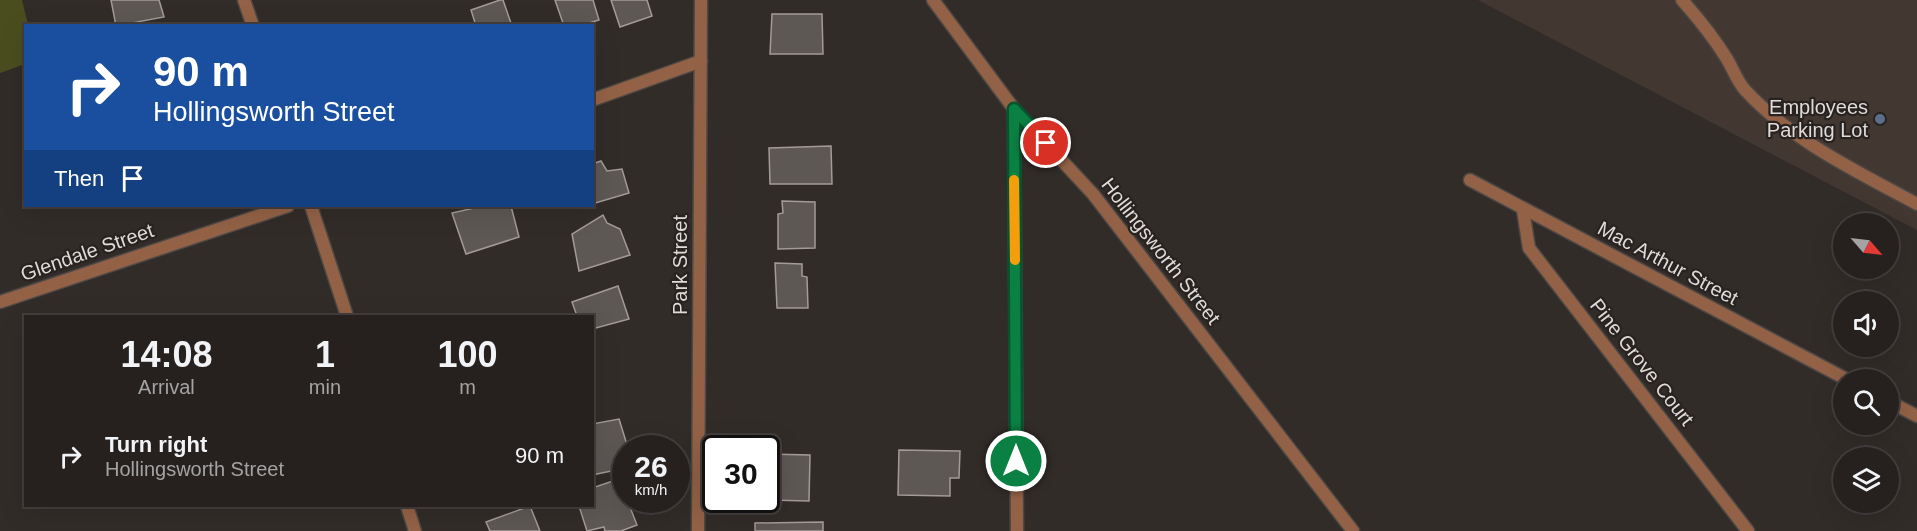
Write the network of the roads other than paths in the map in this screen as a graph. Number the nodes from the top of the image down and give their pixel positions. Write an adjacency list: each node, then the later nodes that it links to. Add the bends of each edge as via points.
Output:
1 (244, 0): 5 (street)
2 (701, 0): 6 (street, Park Street)
3 (933, 0): 8 (street, Hollingsworth Street)
4 (1682, 0): 10 (street, via 1726,57 1743,87 1773,117 1825,154)
5 (252, 24)
6 (701, 61): 7 (street); 21 (street, Park Street)
7 (594, 99)
8 (1014, 109): 22 (street); 23 (street, Hollingsworth Street, via 1093,194)
9 (1470, 180): 13 (street, Mac Arthur Street)
10 (1917, 204)
11 (285, 207): 14 (street, Glendale Street)
12 (311, 207): 15 (street)
13 (1523, 210): 16 (street, Mac Arthur Street); 24 (street, Pine Grove Court, via 1530,248)
14 (0, 302)
15 (347, 315)
16 (1833, 372)
17 (1899, 407): 18 (street)
18 (1917, 416)
19 (407, 507): 20 (street)
20 (415, 531)
21 (698, 531)
22 (1017, 531)
23 (1353, 531)
24 (1748, 531)

